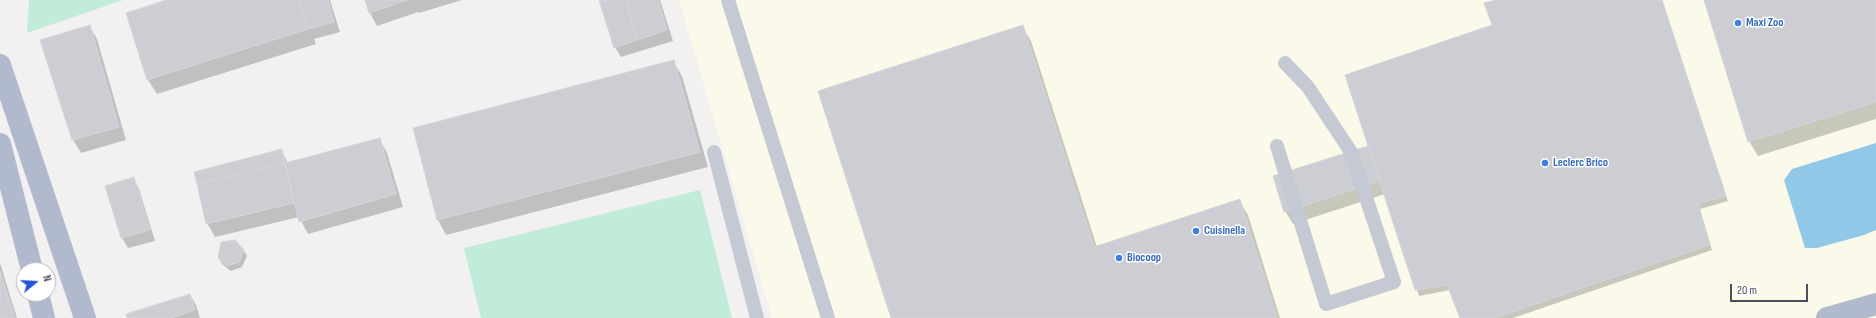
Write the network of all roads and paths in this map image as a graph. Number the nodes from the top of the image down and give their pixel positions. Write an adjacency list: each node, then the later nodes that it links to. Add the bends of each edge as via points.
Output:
1 (728, 0): 13 (lane)
2 (1285, 64): 5 (lane, via 1308,87 1351,152 1394,282 1326,304)
3 (0, 65): 11 (main road)
4 (0, 144): 7 (main road)
5 (1277, 146)
6 (714, 152): 12 (lane)
7 (30, 262)
8 (40, 302): 10 (main road)
9 (1876, 304): 14 (main road)
10 (44, 318)
11 (85, 318)
12 (757, 318)
13 (828, 318)
14 (1827, 318)

